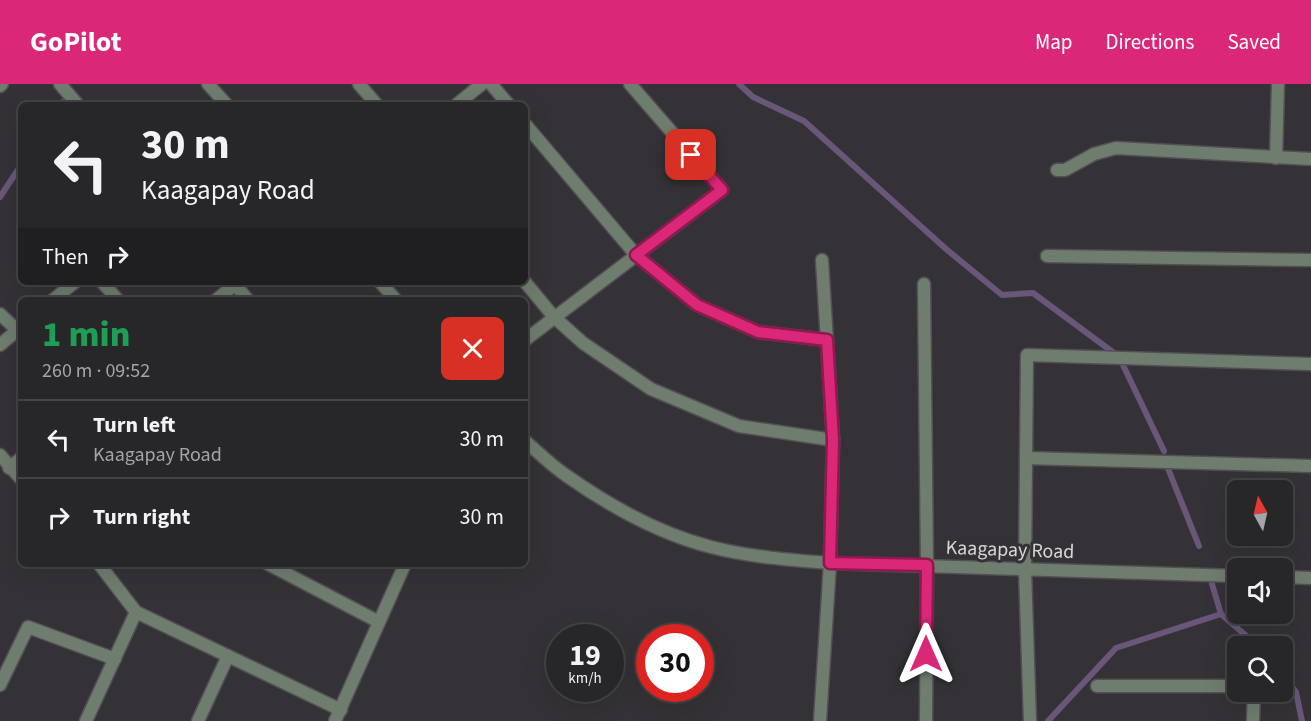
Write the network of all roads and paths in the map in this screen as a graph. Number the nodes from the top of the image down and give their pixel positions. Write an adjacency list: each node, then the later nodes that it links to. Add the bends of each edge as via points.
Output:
1 (60, 84): 8 (street)
2 (208, 84): 9 (street)
3 (359, 84): 10 (street)
4 (482, 84): 11 (street)
5 (491, 84): 12 (street)
6 (630, 84): 17 (street, via 722,190)
7 (1278, 84): 14 (street)
8 (75, 102)
9 (224, 102)
10 (374, 102)
11 (460, 102)
12 (506, 102)
13 (528, 128): 17 (street)
14 (1276, 158): 15 (street); 16 (street, via 1116,148 1094,153 1065,170)
15 (1311, 159)
16 (1057, 170)
17 (636, 255): 34 (street); 38 (street, via 697,305 758,332)
18 (1047, 256): 20 (street)
19 (822, 260): 38 (street)
20 (1311, 260)
21 (924, 284): 50 (street)
22 (71, 285): 28 (street)
23 (105, 285): 29 (street)
24 (233, 285): 30 (street)
25 (237, 285): 31 (street)
26 (383, 285): 32 (street)
27 (527, 285): 34 (street)
28 (57, 297)
29 (115, 297)
30 (219, 297)
31 (246, 297)
32 (393, 297)
33 (0, 314): 35 (street)
34 (554, 317): 37 (street); 41 (street, via 583,343 651,389 739,426)
35 (18, 328)
36 (18, 330): 39 (street)
37 (528, 338)
38 (827, 340): 41 (street)
39 (0, 345)
40 (1311, 364): 44 (street, via 1027,355)
41 (833, 440): 49 (street)
42 (528, 444): 49 (street, Kaagapay Road, via 566,476 653,527 711,547 774,559)
43 (0, 455): 47 (street)
44 (1026, 458): 46 (street); 54 (street)
45 (18, 460): 47 (street)
46 (1311, 466)
47 (9, 468): 48 (street)
48 (18, 476)
49 (830, 563): 50 (street, Kaagapay Road); 69 (street)
50 (927, 565): 54 (street, Kaagapay Road); 70 (street)
51 (101, 567): 58 (street)
52 (274, 567): 59 (street)
53 (404, 567): 59 (street)
54 (1025, 570): 55 (street, Kaagapay Road); 71 (street)
55 (1227, 576)
56 (1293, 577): 57 (street)
57 (1311, 578)
58 (135, 612): 60 (street); 61 (street)
59 (379, 622): 66 (street)
60 (228, 656): 66 (street); 68 (street)
61 (115, 659): 62 (street, via 27,627); 67 (street)
62 (0, 686)
63 (1097, 686): 64 (street)
64 (1227, 686)
65 (1254, 702): 72 (street)
66 (338, 716)
67 (86, 721)
68 (198, 721)
69 (820, 721)
70 (926, 721)
71 (1030, 721)
72 (1253, 721)

